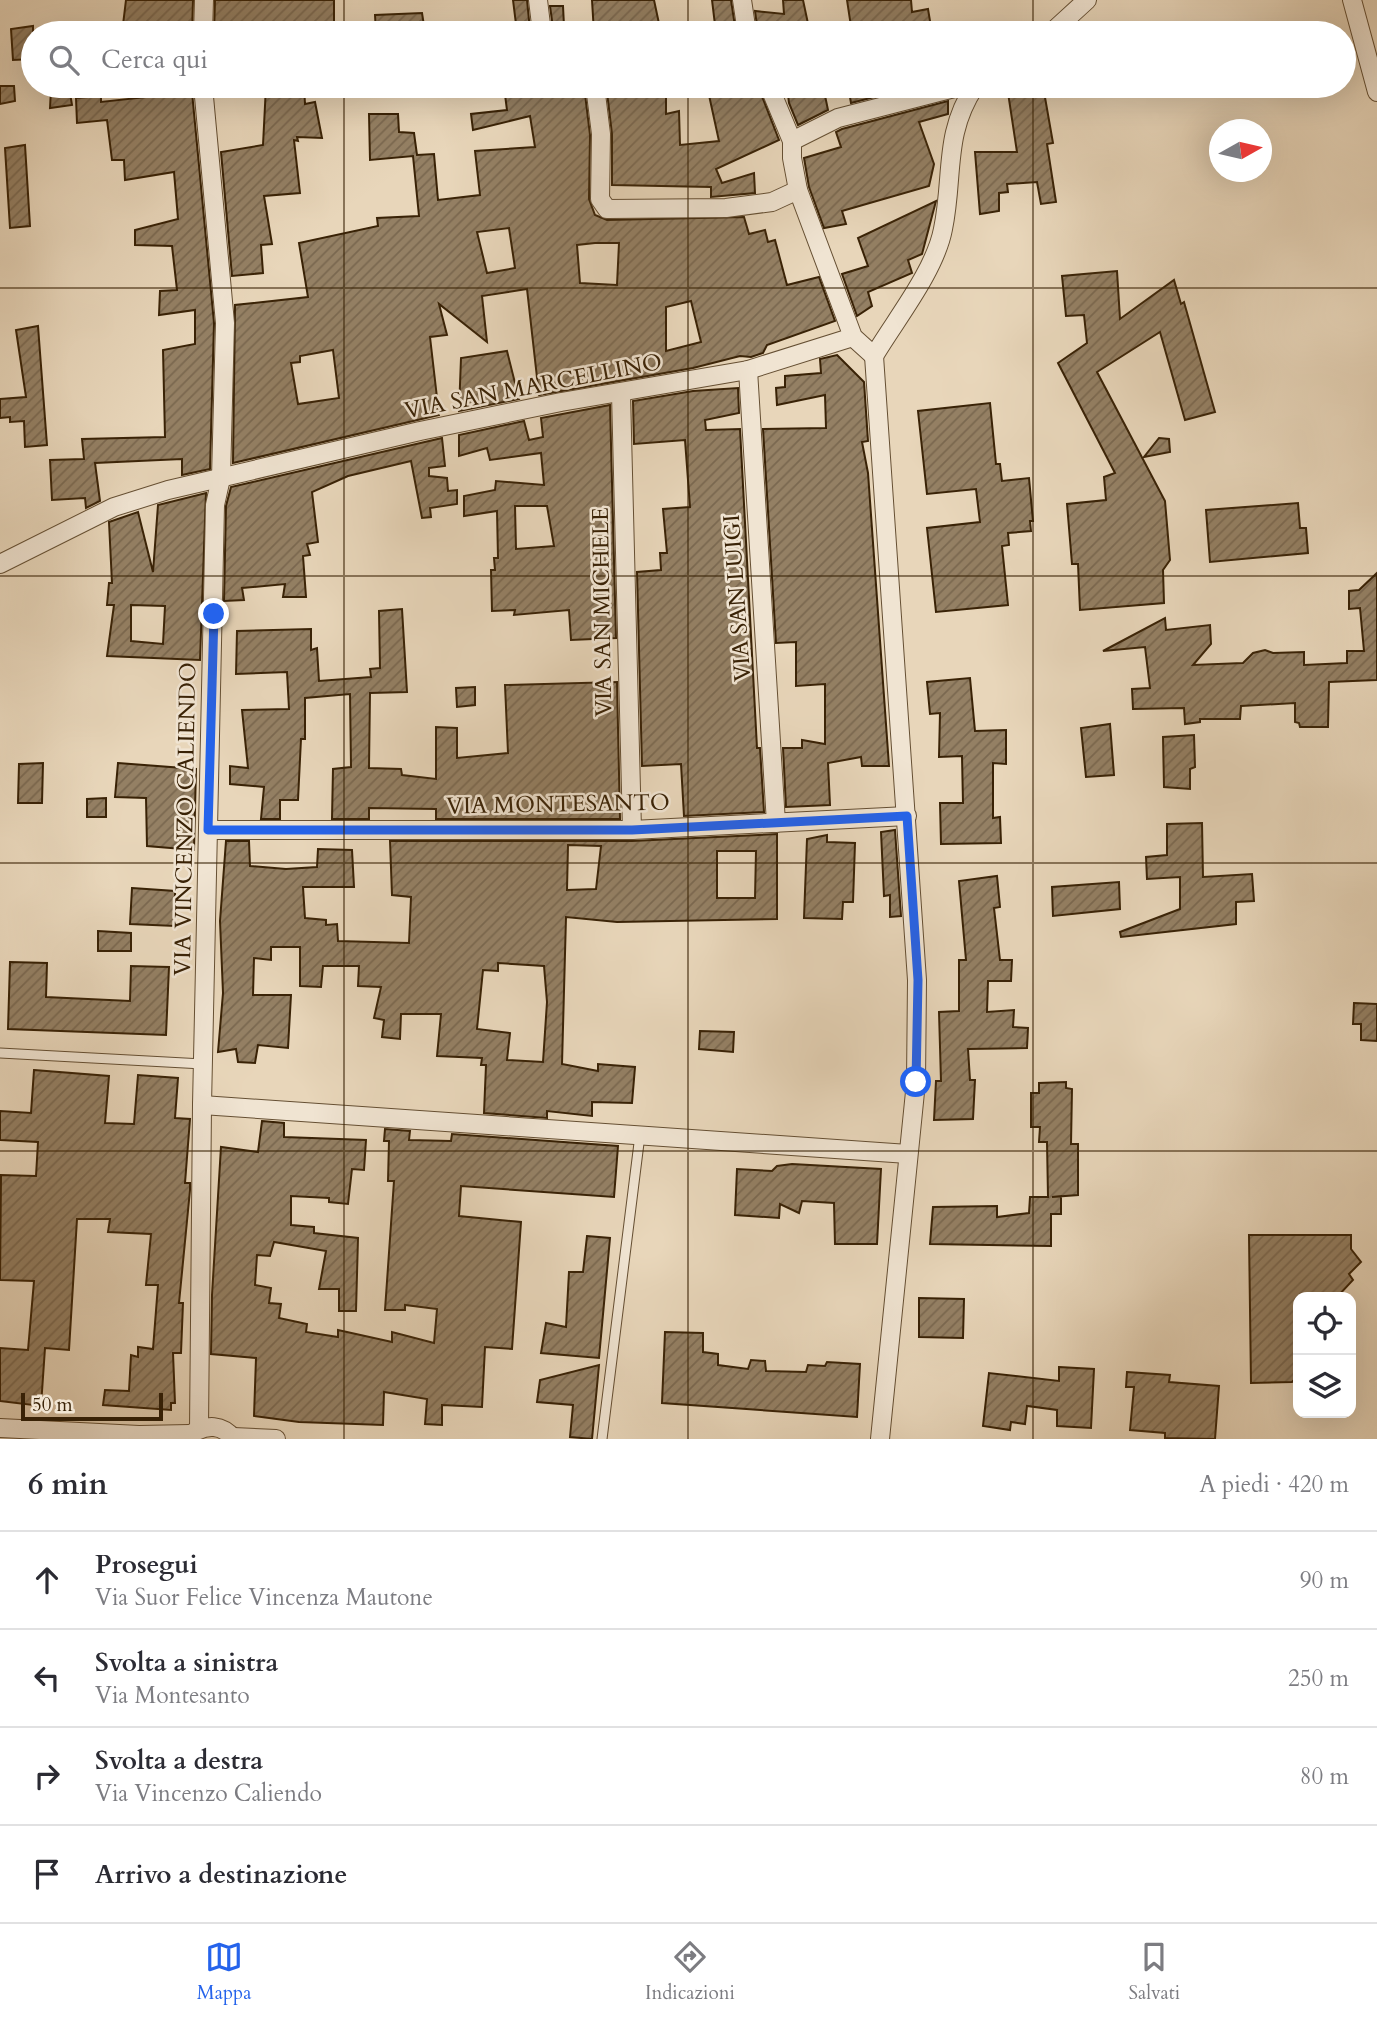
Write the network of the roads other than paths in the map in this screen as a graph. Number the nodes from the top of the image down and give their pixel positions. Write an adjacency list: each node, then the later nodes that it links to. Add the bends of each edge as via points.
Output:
1 (204, 0): 6 (street)
2 (538, 0): 7 (street)
3 (742, 0): 8 (street)
4 (1087, 0): 9 (street)
5 (1352, 0): 10 (street)
6 (204, 21)
7 (541, 21)
8 (745, 21)
9 (1064, 21)
10 (1377, 92)
11 (204, 98): 22 (street, VIA VINCENZO CALIENDO, via 225,323)
12 (596, 98): 17 (street, via 600,199 607,209 726,208 772,202)
13 (774, 98): 16 (street)
14 (916, 98): 16 (street, via 838,118)
15 (967, 98): 19 (street, via 955,127 943,231 933,258)
16 (792, 141): 17 (street)
17 (798, 190): 18 (street)
18 (853, 337): 19 (street); 20 (street, VIA SAN MARCELLINO)
19 (874, 356): 24 (street)
20 (748, 370): 21 (street, VIA SAN MARCELLINO); 25 (street, VIA SAN LUIGI)
21 (621, 394): 22 (street, VIA SAN MARCELLINO, via 420,431); 27 (street, VIA SAN MICHELE)
22 (221, 478): 23 (street, VIA SAN MARCELLINO, via 114,507); 26 (street, VIA VINCENZO CALIENDO, via 215,505)
23 (0, 564)
24 (907, 816): 25 (street, VIA MONTESANTO); 32 (street, via 918,980 916,1082)
25 (776, 822): 27 (street, VIA MONTESANTO)
26 (208, 830): 27 (street, VIA MONTESANTO); 29 (street, VIA VINCENZO CALIENDO)
27 (632, 830)
28 (0, 1053): 29 (lane)
29 (203, 1064): 30 (street, VIA VINCENZO CALIENDO)
30 (202, 1105): 31 (street); 34 (street, VIA VINCENZO CALIENDO)
31 (640, 1135): 32 (street); 37 (lane)
32 (908, 1154): 38 (street)
33 (0, 1428): 34 (street)
34 (192, 1434): 35 (street, via 213,1426)
35 (234, 1438): 36 (street)
36 (276, 1439)
37 (602, 1439)
38 (880, 1439)

